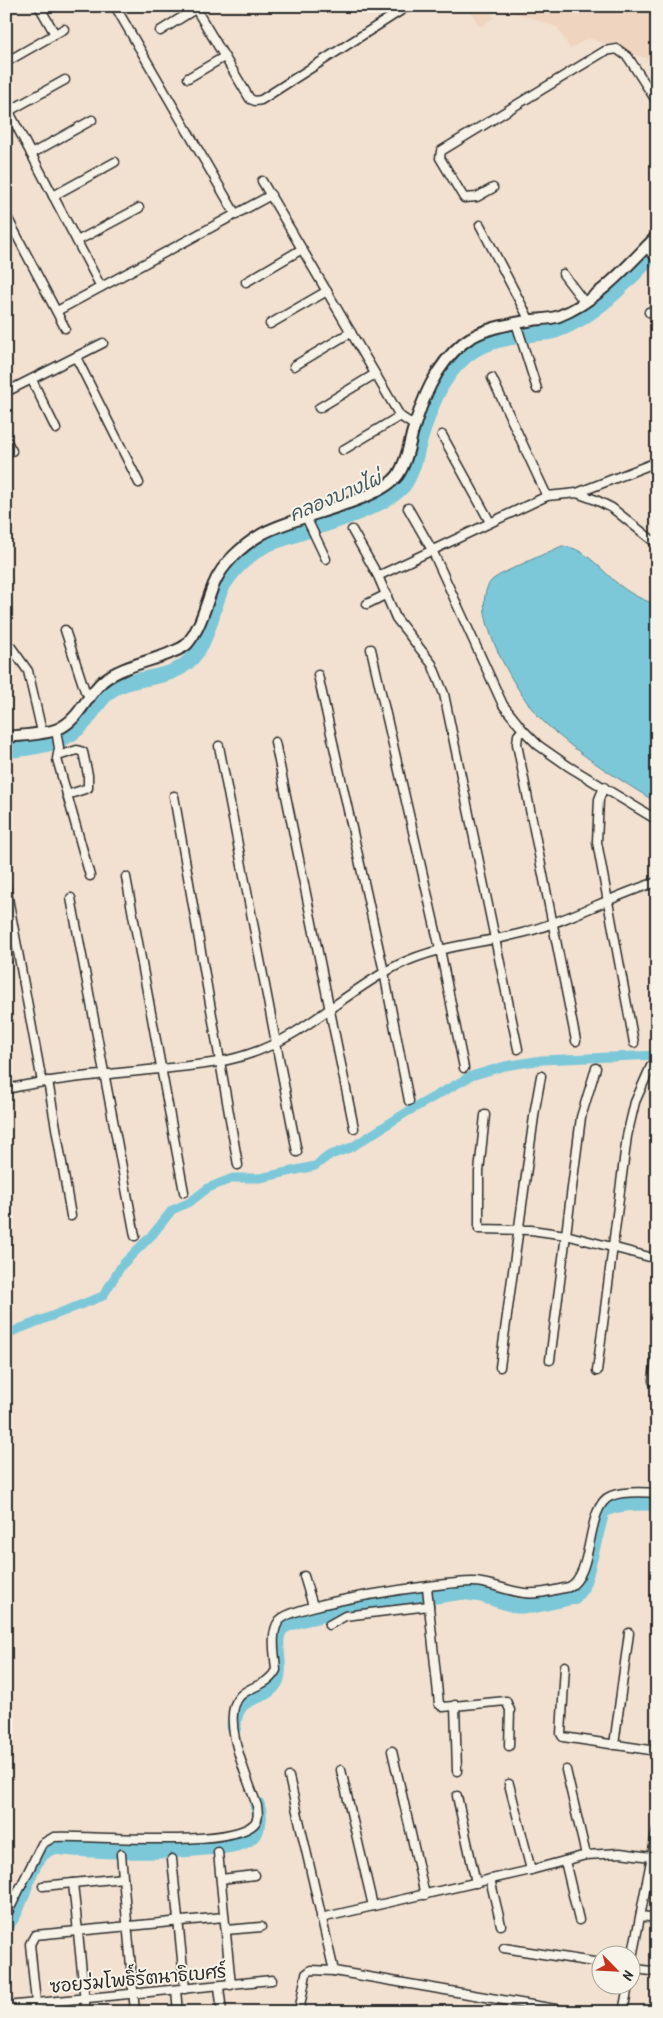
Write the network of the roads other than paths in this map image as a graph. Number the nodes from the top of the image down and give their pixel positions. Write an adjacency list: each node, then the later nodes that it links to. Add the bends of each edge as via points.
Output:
1 (39, 6): 7 (street)
2 (115, 6): 22 (street)
3 (408, 6): 8 (street, via 255,102)
4 (197, 7): 6 (street); 8 (street)
5 (64, 29): 7 (street)
6 (160, 31)
7 (55, 34): 9 (street)
8 (224, 57): 10 (street)
9 (6, 62)
10 (188, 78)
11 (65, 80): 13 (street)
12 (657, 102): 18 (street, via 628,57 617,49 605,52 441,151 440,158 464,198 476,198)
13 (8, 113): 15 (street)
14 (92, 120): 15 (street)
15 (31, 154): 20 (street)
16 (115, 162): 20 (street)
17 (262, 180): 19 (street)
18 (493, 188)
19 (271, 195): 22 (street); 28 (street)
20 (53, 196): 26 (street)
21 (139, 208): 26 (street)
22 (236, 215): 32 (street)
23 (6, 216): 35 (street)
24 (480, 225): 36 (street)
25 (657, 236): 27 (street)
26 (77, 241): 32 (street)
27 (648, 248): 29 (street); 34 (street)
28 (302, 249): 31 (street); 33 (street)
29 (657, 260)
30 (563, 274): 34 (street)
31 (246, 282)
32 (101, 287): 35 (street)
33 (327, 291): 37 (street); 40 (street)
34 (585, 303): 36 (street, via 557,317)
35 (57, 311): 39 (street)
36 (530, 321): 38 (street)
37 (270, 324)
38 (516, 325): 47 (street); 51 (street, via 487,331 466,341 449,355 434,377)
39 (65, 328)
40 (351, 332): 43 (street); 44 (street)
41 (102, 343): 42 (street)
42 (76, 357): 46 (street); 58 (street)
43 (294, 366)
44 (375, 374): 49 (street); 50 (street)
45 (492, 378): 60 (street)
46 (32, 380): 48 (street); 52 (street)
47 (537, 389)
48 (6, 392)
49 (319, 408)
50 (400, 416): 51 (street); 55 (street)
51 (415, 426): 62 (street, via 398,475 386,486)
52 (56, 429)
53 (442, 435): 63 (street)
54 (6, 440): 56 (street)
55 (343, 450)
56 (12, 452)
57 (657, 462): 59 (street)
58 (139, 483)
59 (576, 493): 60 (street); 65 (street, via 612,508)
60 (547, 496): 63 (street)
61 (408, 508): 66 (street)
62 (306, 519): 67 (street); 75 (street, via 263,533 243,547 214,582 199,626 184,647 120,672 103,681)
63 (490, 522): 66 (street)
64 (352, 530): 68 (street)
65 (657, 544)
66 (432, 550): 68 (street); 76 (street, via 503,705)
67 (326, 559)
68 (378, 576): 69 (street)
69 (386, 594): 70 (street); 94 (street, via 396,618 432,664 444,694)
70 (367, 604)
71 (65, 630): 75 (street, via 85,691)
72 (11, 647): 77 (street, via 28,671)
73 (370, 649): 95 (street)
74 (318, 675): 96 (street)
75 (90, 696): 78 (street, via 80,712)
76 (523, 730): 83 (street, via 538,745); 93 (street, via 518,734 517,744)
77 (42, 732): 78 (street); 79 (street)
78 (57, 734): 82 (street)
79 (6, 737)
80 (275, 742): 97 (street)
81 (219, 746): 100 (street)
82 (59, 752): 84 (street, via 57,759); 84 (street, via 82,752 88,775 88,788)
83 (604, 787): 86 (street); 92 (street, via 599,799 597,842)
84 (67, 795): 87 (street)
85 (174, 796): 102 (street)
86 (657, 820)
87 (90, 876)
88 (126, 877): 104 (street)
89 (657, 882): 92 (street)
90 (6, 887): 109 (street)
91 (71, 898): 107 (street)
92 (608, 900): 93 (street); 99 (street)
93 (553, 922): 94 (street); 98 (street)
94 (496, 938): 95 (street); 101 (street)
95 (440, 948): 96 (street); 105 (street)
96 (384, 972): 97 (street); 111 (street)
97 (330, 1008): 100 (street); 113 (street)
98 (576, 1041)
99 (634, 1043)
100 (276, 1044): 102 (street, via 245,1056); 114 (street)
101 (518, 1049)
102 (220, 1060): 104 (street); 115 (street)
103 (651, 1066): 121 (street, via 635,1102 627,1136)
104 (162, 1068): 107 (street); 116 (street)
105 (464, 1068)
106 (596, 1068): 119 (street, via 581,1117)
107 (104, 1075): 109 (street); 120 (street)
108 (541, 1076): 118 (street)
109 (45, 1081): 110 (street); 117 (street)
110 (6, 1089)
111 (409, 1101)
112 (485, 1115): 118 (street, via 479,1172 479,1229)
113 (354, 1128)
114 (296, 1152)
115 (238, 1165)
116 (184, 1192)
117 (72, 1216)
118 (518, 1230): 119 (street); 125 (street)
119 (566, 1235): 121 (street); 124 (street)
120 (135, 1236)
121 (613, 1248): 122 (street); 126 (street)
122 (657, 1259)
123 (657, 1350): 127 (street)
124 (550, 1360)
125 (500, 1367)
126 (597, 1370)
127 (653, 1381)
128 (657, 1493): 130 (street, via 618,1494 604,1500 597,1514 581,1574 574,1585 526,1594 481,1582)
129 (304, 1576): 132 (street)
130 (427, 1590): 131 (street); 132 (street, via 340,1599)
131 (429, 1605): 133 (street, via 345,1616); 136 (street, via 438,1701 443,1707)
132 (313, 1606): 164 (street, via 280,1619 275,1627 276,1670 273,1676 244,1693 234,1704 232,1726 257,1806 254,1824 220,1835 171,1839 54,1837 42,1844)
133 (329, 1625)
134 (629, 1633): 137 (street)
135 (566, 1666): 137 (street, via 561,1734 566,1738)
136 (455, 1705): 138 (street, via 506,1701 510,1710); 143 (street)
137 (614, 1745): 140 (street)
138 (509, 1746)
139 (392, 1751): 162 (street)
140 (657, 1751)
141 (341, 1770): 163 (street)
142 (566, 1770): 150 (street)
143 (457, 1771)
144 (289, 1777): 167 (street)
145 (509, 1784): 154 (street)
146 (457, 1796): 160 (street)
147 (657, 1830): 151 (street)
148 (218, 1852): 157 (street)
149 (121, 1854): 156 (street)
150 (586, 1855): 151 (street); 153 (street)
151 (653, 1855): 165 (street)
152 (172, 1859): 170 (street)
153 (566, 1861): 154 (street); 169 (street)
154 (531, 1870): 158 (street)
155 (255, 1875): 157 (street)
156 (123, 1878): 159 (street); 172 (street)
157 (222, 1878): 166 (street)
158 (490, 1879): 160 (street); 171 (street)
159 (72, 1883): 161 (street); 175 (street)
160 (476, 1883): 162 (street)
161 (43, 1886)
162 (425, 1895): 163 (street)
163 (374, 1906): 167 (street)
164 (6, 1916)
165 (641, 1916): 168 (street); 179 (street, via 630,1968)
166 (224, 1917): 170 (street); 174 (street)
167 (321, 1918): 178 (street)
168 (657, 1918)
169 (579, 1920)
170 (178, 1922): 172 (street); 183 (street)
171 (501, 1925)
172 (128, 1926): 175 (street); 185 (street)
173 (261, 1927): 174 (street)
174 (226, 1930): 181 (street)
175 (78, 1931): 187 (street); 188 (street, via 35,1935 30,1940)
176 (504, 1948): 177 (street)
177 (590, 1961)
178 (334, 1971): 195 (street, via 307,1972); 196 (street)
179 (657, 1972)
180 (272, 1980): 181 (street, ซอยร่มโพธิ์รัตนาธิเบศร์)
181 (231, 1985): 182 (street, ซอยร่มโพธิ์รัตนาธิเบศร์)
182 (219, 1986): 183 (street, ซอยร่มโพธิ์รัตนาธิเบศร์); 194 (street)
183 (185, 1989): 184 (street, ซอยร่มโพธิ์รัตนาธิเบศร์)
184 (176, 1990): 185 (street, ซอยร่มโพธิ์รัตนาธิเบศร์); 193 (street)
185 (133, 1994): 187 (street, ซอยร่มโพธิ์รัตนาธิเบศร์); 192 (street)
186 (626, 1996): 197 (street)
187 (84, 1999): 188 (street, ซอยร่มโพธิ์รัตนาธิเบศร์); 191 (street)
188 (36, 2003): 189 (street, ซอยร่มโพธิ์รัตนาธิเบศร์); 190 (street)
189 (6, 2006)
190 (37, 2012)
191 (86, 2012)
192 (135, 2012)
193 (178, 2012)
194 (222, 2012)
195 (299, 2012)
196 (573, 2012)
197 (623, 2012)

